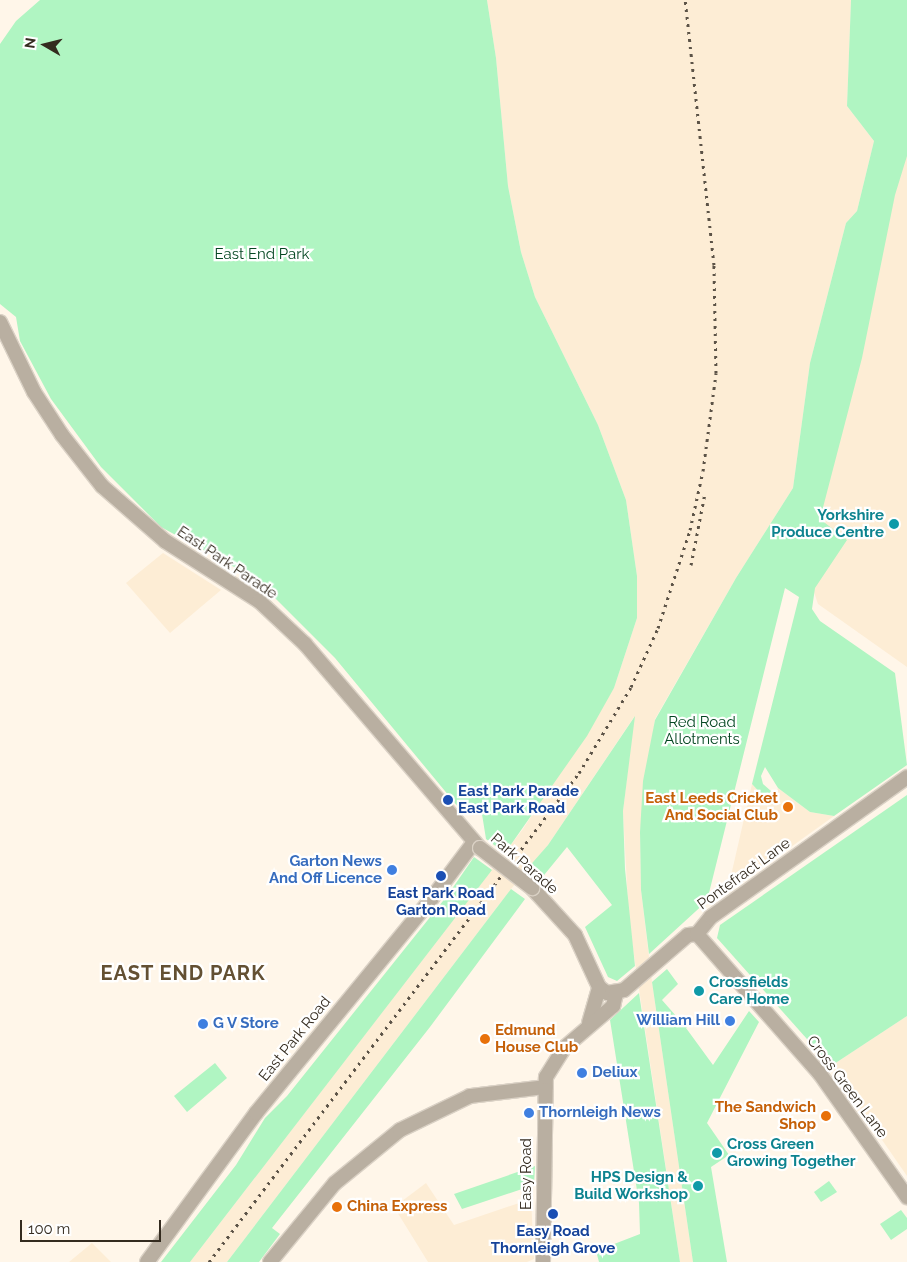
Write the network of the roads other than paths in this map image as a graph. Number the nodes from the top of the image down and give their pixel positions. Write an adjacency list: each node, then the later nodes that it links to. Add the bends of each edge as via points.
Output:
1 (0, 322): 3 (street, East Park Parade, via 34,392 62,435 102,486 165,541 259,601 305,644)
2 (904, 781): 4 (street, Pontefract Lane, via 712,917)
3 (477, 845): 5 (street, Park Parade, bridge, via 532,888 575,935); 10 (street, East Park Road, via 256,1113)
4 (697, 934): 6 (street, Pontefract Lane, via 688,935); 9 (street, Cross Green Lane, via 820,1074)
5 (599, 987): 6 (street); 7 (street, Pontefract Lane)
6 (620, 992): 7 (street, Pontefract Lane, via 613,1006)
7 (589, 1023): 8 (street, Pontefract Lane, via 554,1060)
8 (544, 1087): 11 (street, via 470,1096 400,1130 335,1183); 12 (street, Easy Road)
9 (907, 1197)
10 (147, 1262)
11 (270, 1262)
12 (543, 1262)

